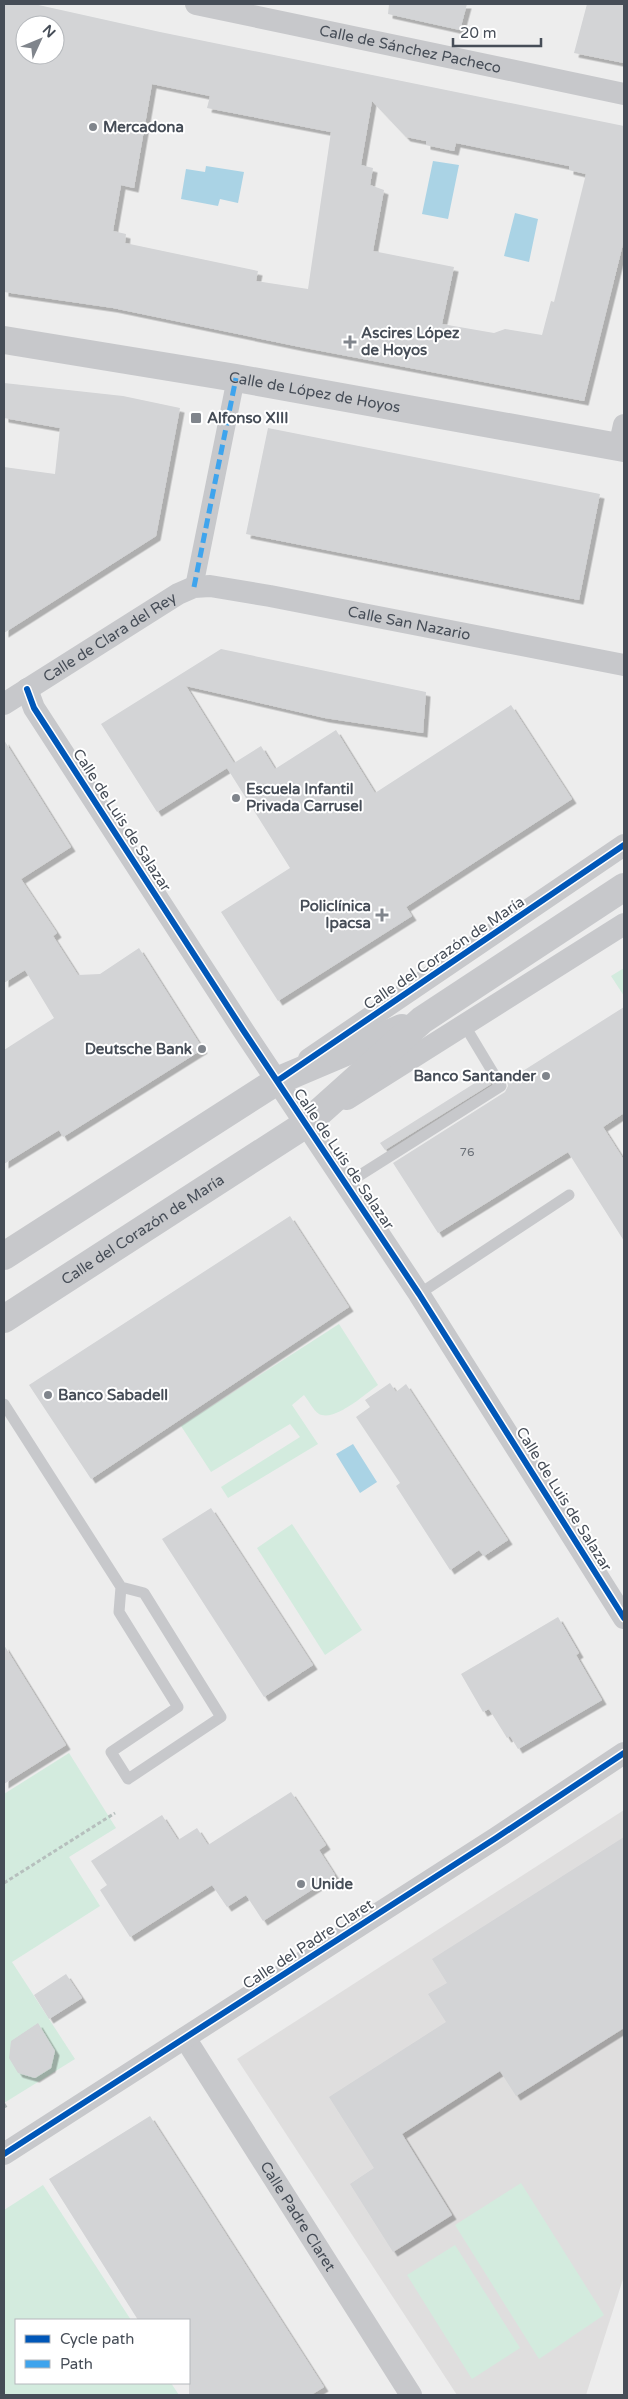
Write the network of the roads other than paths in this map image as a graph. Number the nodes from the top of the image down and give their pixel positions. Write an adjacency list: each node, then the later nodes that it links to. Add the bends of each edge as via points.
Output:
1 (196, 4): 2 (street, Calle de Sánchez Pacheco)
2 (624, 94)
3 (4, 340): 4 (street, Calle de López de Hoyos)
4 (236, 378): 5 (street, Calle de López de Hoyos); 6 (street)
5 (623, 440)
6 (194, 587): 7 (street, Calle San Nazario, via 210,586 270,596); 8 (street, Calle de Clara del Rey)
7 (624, 665)
8 (27, 688): 9 (street, Calle de Clara del Rey); 15 (street, Calle de Luis de Salazar, via 34,708)
9 (4, 704)
10 (624, 845): 15 (street, Calle del Corazón de María)
11 (624, 887): 13 (street, Calle del Corazón de María)
12 (624, 924): 14 (street, Calle del Corazón de María)
13 (422, 1020): 15 (street, Calle del Corazón de María); 16 (street, Calle del Corazón de María)
14 (465, 1026): 16 (street, Calle del Corazón de María); 17 (lane, via 501,1086)
15 (277, 1081): 16 (street, Calle de Luis de Salazar); 19 (street, Calle del Corazón de María)
16 (306, 1124): 17 (street, Calle de Luis de Salazar); 23 (street, Calle del Corazón de María)
17 (346, 1184): 22 (street, Calle de Luis de Salazar)
18 (569, 1196): 22 (lane)
19 (62, 1218): 20 (street, Calle del Corazón de María); 21 (street, via 45,1239)
20 (4, 1256)
21 (4, 1272)
22 (419, 1294): 26 (street, Calle de Luis de Salazar)
23 (4, 1319)
24 (4, 1404): 25 (lane)
25 (121, 1587): 25 (lane, via 119,1612 178,1707 110,1752 128,1780 221,1717 144,1593)
26 (624, 1618)
27 (624, 1753): 28 (street, Calle del Padre Claret)
28 (185, 2038): 29 (street, Calle del Padre Claret); 30 (street, Calle Padre Claret)
29 (4, 2154)
30 (411, 2395)

